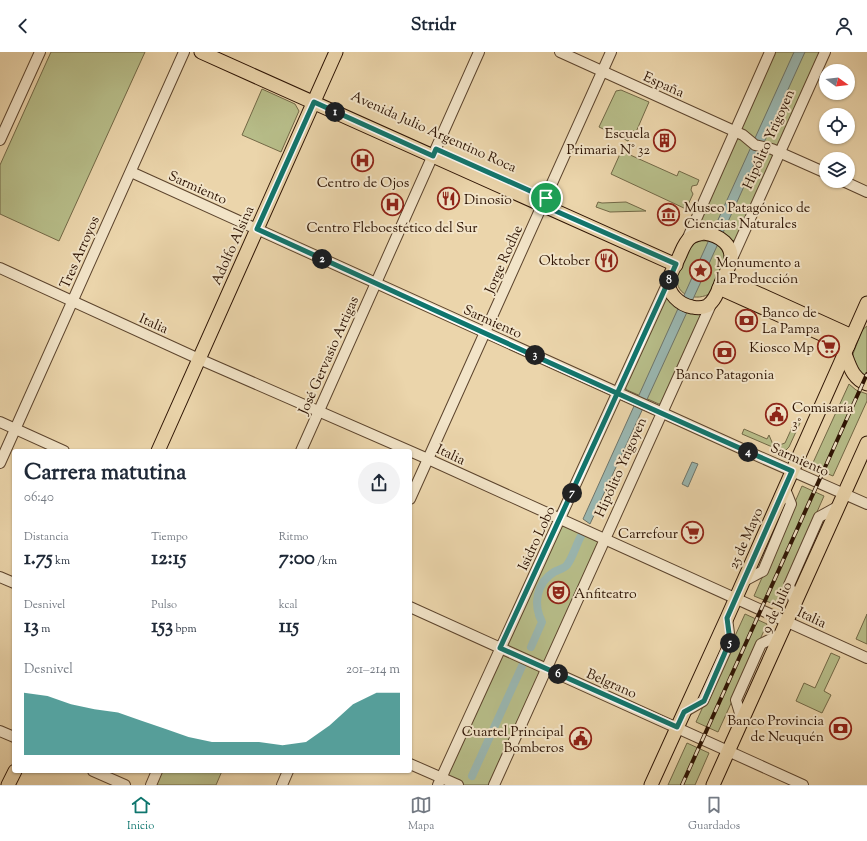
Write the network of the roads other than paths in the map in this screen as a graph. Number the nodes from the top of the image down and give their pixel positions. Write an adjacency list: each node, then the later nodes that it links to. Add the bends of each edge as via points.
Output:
1 (40, 52): 14 (street)
2 (184, 52): 18 (street, Tres Arroyos)
3 (201, 52): 12 (main road, Avenida Julio Argentino Roca)
4 (220, 52): 12 (main road, Avenida Julio Argentino Roca)
5 (336, 52): 12 (main road, Adolfo Alsina)
6 (479, 52): 15 (street, José Gervasio Artigas)
7 (560, 52): 11 (street, España)
8 (611, 52): 11 (street, Jorge Rodhe)
9 (770, 52): 13 (street)
10 (825, 52): 16 (street, Hipólito Yrigoyen)
11 (603, 71): 13 (street, España); 21 (street, Jorge Rodhe)
12 (315, 99): 15 (main road, Avenida Julio Argentino Roca); 22 (main road, Adolfo Alsina)
13 (735, 131): 16 (street, España, via 744,134 755,146); 23 (street)
14 (0, 140)
15 (434, 152): 21 (main road, Avenida Julio Argentino Roca); 28 (street, José Gervasio Artigas)
16 (780, 152): 17 (street); 25 (street, Hipólito Yrigoyen)
17 (819, 170)
18 (131, 172): 22 (street, Sarmiento); 30 (street, Tres Arroyos)
19 (855, 186): 20 (street)
20 (867, 192)
21 (544, 201): 24 (main road, Avenida Julio Argentino Roca); 32 (street, Jorge Rodhe)
22 (257, 229): 28 (street, Sarmiento); 34 (main road, Adolfo Alsina)
23 (686, 242): 24 (main road); 25 (main road, via 698,234 718,237 730,250)
24 (678, 261): 27 (main road)
25 (730, 263): 29 (main road, Hipólito Yrigoyen)
26 (0, 268): 30 (street, Italia)
27 (669, 280): 29 (main road, via 673,295 685,305 708,306); 36 (street, Isidro Lobo)
28 (376, 283): 32 (street, Sarmiento); 37 (street, José Gervasio Artigas)
29 (719, 288): 33 (main road); 38 (street, Hipólito Yrigoyen)
30 (73, 301): 34 (street, Italia); 40 (street, Tres Arroyos)
31 (867, 303): 33 (main road, 25 de Mayo)
32 (485, 333): 36 (street, Sarmiento); 47 (street, Jorge Rodhe)
33 (854, 337): 35 (main road, via 852,372); 49 (main road, 25 de Mayo)
34 (199, 359): 37 (street, Italia); 43 (main road, Adolfo Alsina)
35 (867, 384)
36 (617, 393): 38 (street, Sarmiento); 53 (street, Isidro Lobo)
37 (319, 411): 44 (street, José Gervasio Artigas); 45 (street, Italia)
38 (662, 413): 49 (street, Sarmiento); 54 (street, Hipólito Yrigoyen)
39 (0, 422): 40 (street)
40 (15, 429): 42 (street); 48 (street, Tres Arroyos)
41 (867, 443): 51 (main road, 9 de Julio)
42 (60, 449)
43 (159, 449)
44 (302, 449)
45 (405, 449)
46 (412, 452): 47 (street, Italia)
47 (428, 459): 50 (street, Jorge Rodhe); 53 (street, Italia)
48 (0, 463)
49 (792, 471): 51 (street, Sarmiento); 57 (main road, 25 de Mayo)
50 (412, 495)
51 (841, 500): 52 (street, Sarmiento); 59 (main road, 9 de Julio)
52 (867, 504)
53 (559, 519): 54 (street, Italia); 60 (street, Isidro Lobo)
54 (605, 539): 57 (street, Italia); 62 (street, Hipólito Yrigoyen)
55 (0, 577): 56 (street)
56 (12, 582)
57 (736, 598): 59 (street, Italia); 63 (main road, 25 de Mayo)
58 (412, 608): 60 (street, Belgrano)
59 (787, 621): 61 (street, Italia); 66 (main road, 9 de Julio)
60 (500, 648): 62 (street, Belgrano); 72 (street, Isidro Lobo)
61 (867, 658)
62 (547, 669): 63 (street, Belgrano); 78 (street, Hipólito Yrigoyen)
63 (677, 727): 66 (street, Belgrano); 79 (main road, 25 de Mayo)
64 (0, 730): 65 (street)
65 (12, 736)
66 (729, 751): 80 (main road, 9 de Julio); 81 (street, Belgrano)
67 (412, 765): 72 (street)
68 (14, 773): 73 (main road)
69 (98, 773): 74 (street)
70 (156, 773): 75 (street)
71 (287, 773): 76 (street)
72 (439, 781): 77 (street)
73 (8, 785)
74 (125, 785)
75 (151, 785)
76 (282, 785)
77 (458, 785)
78 (494, 785)
79 (651, 785)
80 (713, 785)
81 (803, 785)

